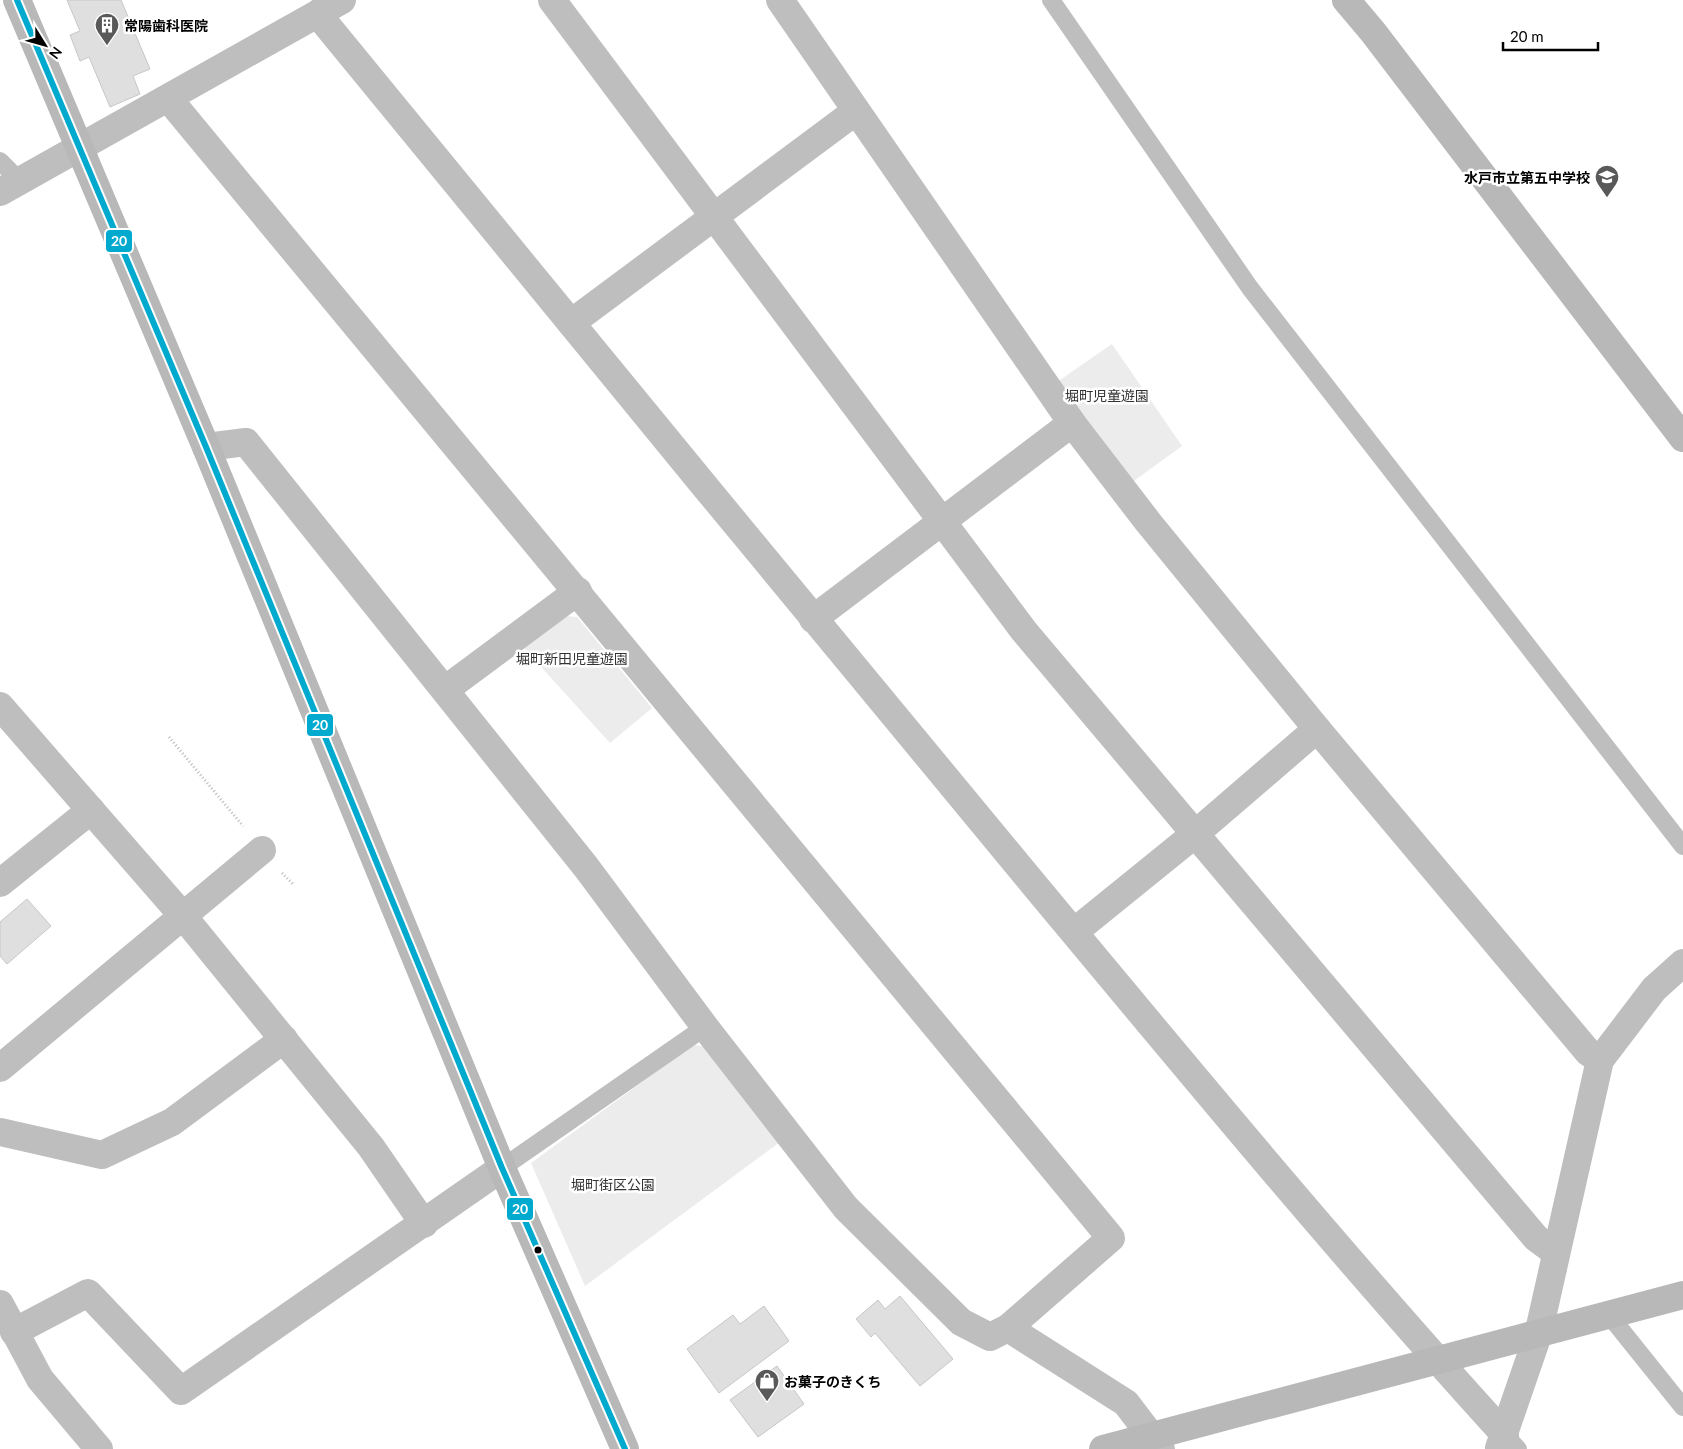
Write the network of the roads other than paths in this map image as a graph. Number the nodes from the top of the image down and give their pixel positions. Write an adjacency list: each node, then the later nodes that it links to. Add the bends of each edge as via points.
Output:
1 (17, 0): 9 (street)
2 (552, 0): 12 (street)
3 (780, 0): 8 (street)
4 (1051, 0): 25 (lane, via 1250,288)
5 (1346, 0): 15 (street)
6 (328, 4): 7 (street); 13 (street, via 325,24)
7 (168, 98): 9 (street); 18 (street)
8 (856, 111): 12 (street); 14 (street)
9 (78, 147): 11 (street); 16 (street)
10 (0, 161): 11 (lane)
11 (9, 186)
12 (712, 216): 13 (street); 17 (street)
13 (571, 323): 19 (street)
14 (1072, 423): 17 (street); 22 (street, via 1148,522)
15 (1683, 438)
16 (206, 447): 20 (street, via 246,442); 36 (street)
17 (942, 522): 19 (street); 24 (street, via 1024,631)
18 (578, 591): 20 (street); 42 (street, via 1111,1238)
19 (813, 619): 29 (street)
20 (446, 689): 31 (street, via 586,867)
21 (0, 706): 23 (street)
22 (1317, 729): 24 (street); 33 (street, via 1588,1052)
23 (91, 810): 27 (street); 28 (street)
24 (1195, 834): 29 (street); 38 (street, via 1536,1238)
25 (1683, 846)
26 (262, 850): 28 (street)
27 (0, 883)
28 (183, 916): 32 (street); 34 (street)
29 (1074, 932): 45 (street, via 1284,1185)
30 (1683, 963): 33 (street, via 1654,989)
31 (704, 1027): 36 (lane); 42 (street, via 846,1208 893,1255 961,1322 990,1336)
32 (284, 1039): 35 (street, via 172,1122 102,1155); 37 (street, via 371,1147)
33 (1600, 1060): 38 (street)
34 (0, 1068)
35 (0, 1132)
36 (502, 1168): 37 (street); 50 (street)
37 (424, 1224): 43 (street, via 181,1391 88,1293)
38 (1555, 1252): 44 (street)
39 (1683, 1296): 41 (street)
40 (0, 1304): 43 (street)
41 (1609, 1315): 44 (street); 46 (lane)
42 (1008, 1328): 47 (street, via 1126,1404)
43 (14, 1332): 49 (street, via 40,1379)
44 (1538, 1335): 45 (street); 48 (street)
45 (1436, 1359): 47 (street); 48 (street)
46 (1683, 1407)
47 (1156, 1443): 51 (street)
48 (1507, 1444)
49 (99, 1449)
50 (625, 1449)
51 (1103, 1449)

